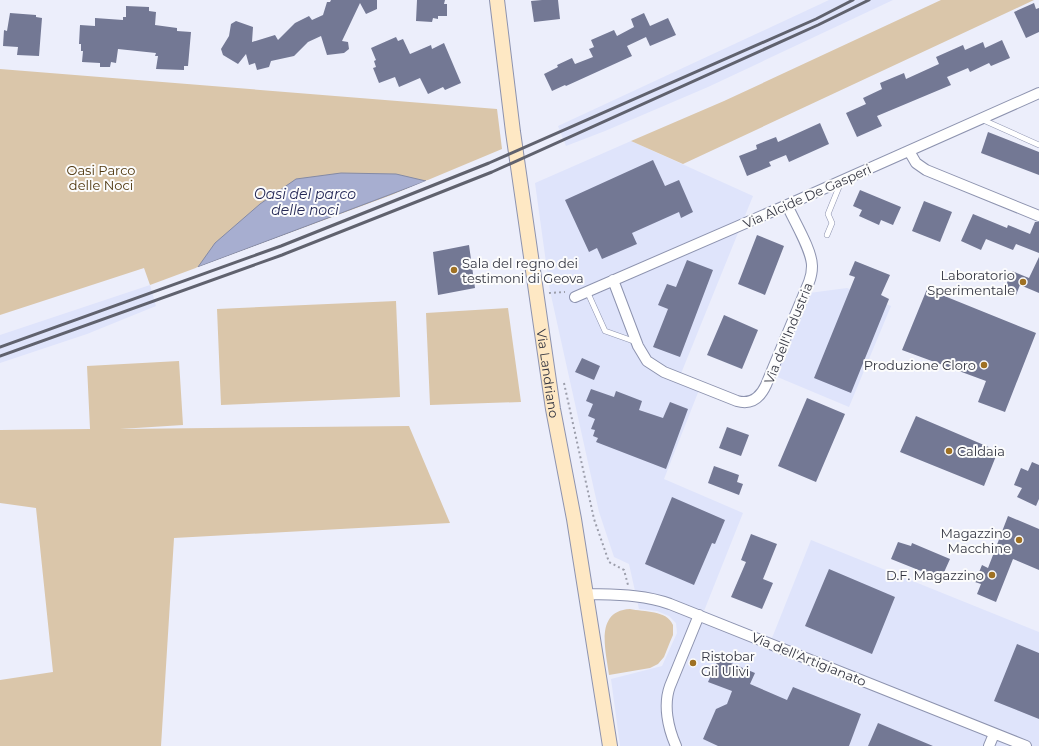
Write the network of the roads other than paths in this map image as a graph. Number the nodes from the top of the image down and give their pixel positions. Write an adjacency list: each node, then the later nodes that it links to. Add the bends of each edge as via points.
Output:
1 (497, 0): 14 (street, Via Landriano, via 513,132 553,409)
2 (1039, 93): 3 (street, Via Alcide De Gasperi)
3 (980, 119): 4 (lane); 5 (street, Via Alcide De Gasperi)
4 (1039, 145)
5 (909, 151): 6 (street, Via Alcide De Gasperi); 8 (street, via 916,162 926,170)
6 (842, 181): 7 (street, Via Alcide De Gasperi); 9 (lane, via 828,214 832,223)
7 (787, 205): 10 (street, Via Alcide De Gasperi); 13 (street, Via dell'Industria, via 810,254 812,272 766,386 758,398 741,402 664,372 648,361)
8 (1039, 216)
9 (827, 235)
10 (613, 280): 11 (street, Via Alcide De Gasperi); 13 (street, Via dell'Industria)
11 (587, 291): 12 (street, Via Alcide De Gasperi); 13 (lane, via 606,331)
12 (575, 296)
13 (636, 342)
14 (586, 594): 15 (street, Via dell'Artigianato, via 631,596 661,601); 17 (street, Via Landriano)
15 (699, 615): 16 (street, Via dell'Artigianato); 18 (street, via 667,696 667,714)
16 (994, 734): 19 (street); 20 (street, Via dell'Artigianato)
17 (610, 746)
18 (676, 746)
19 (989, 746)
20 (1026, 746)

